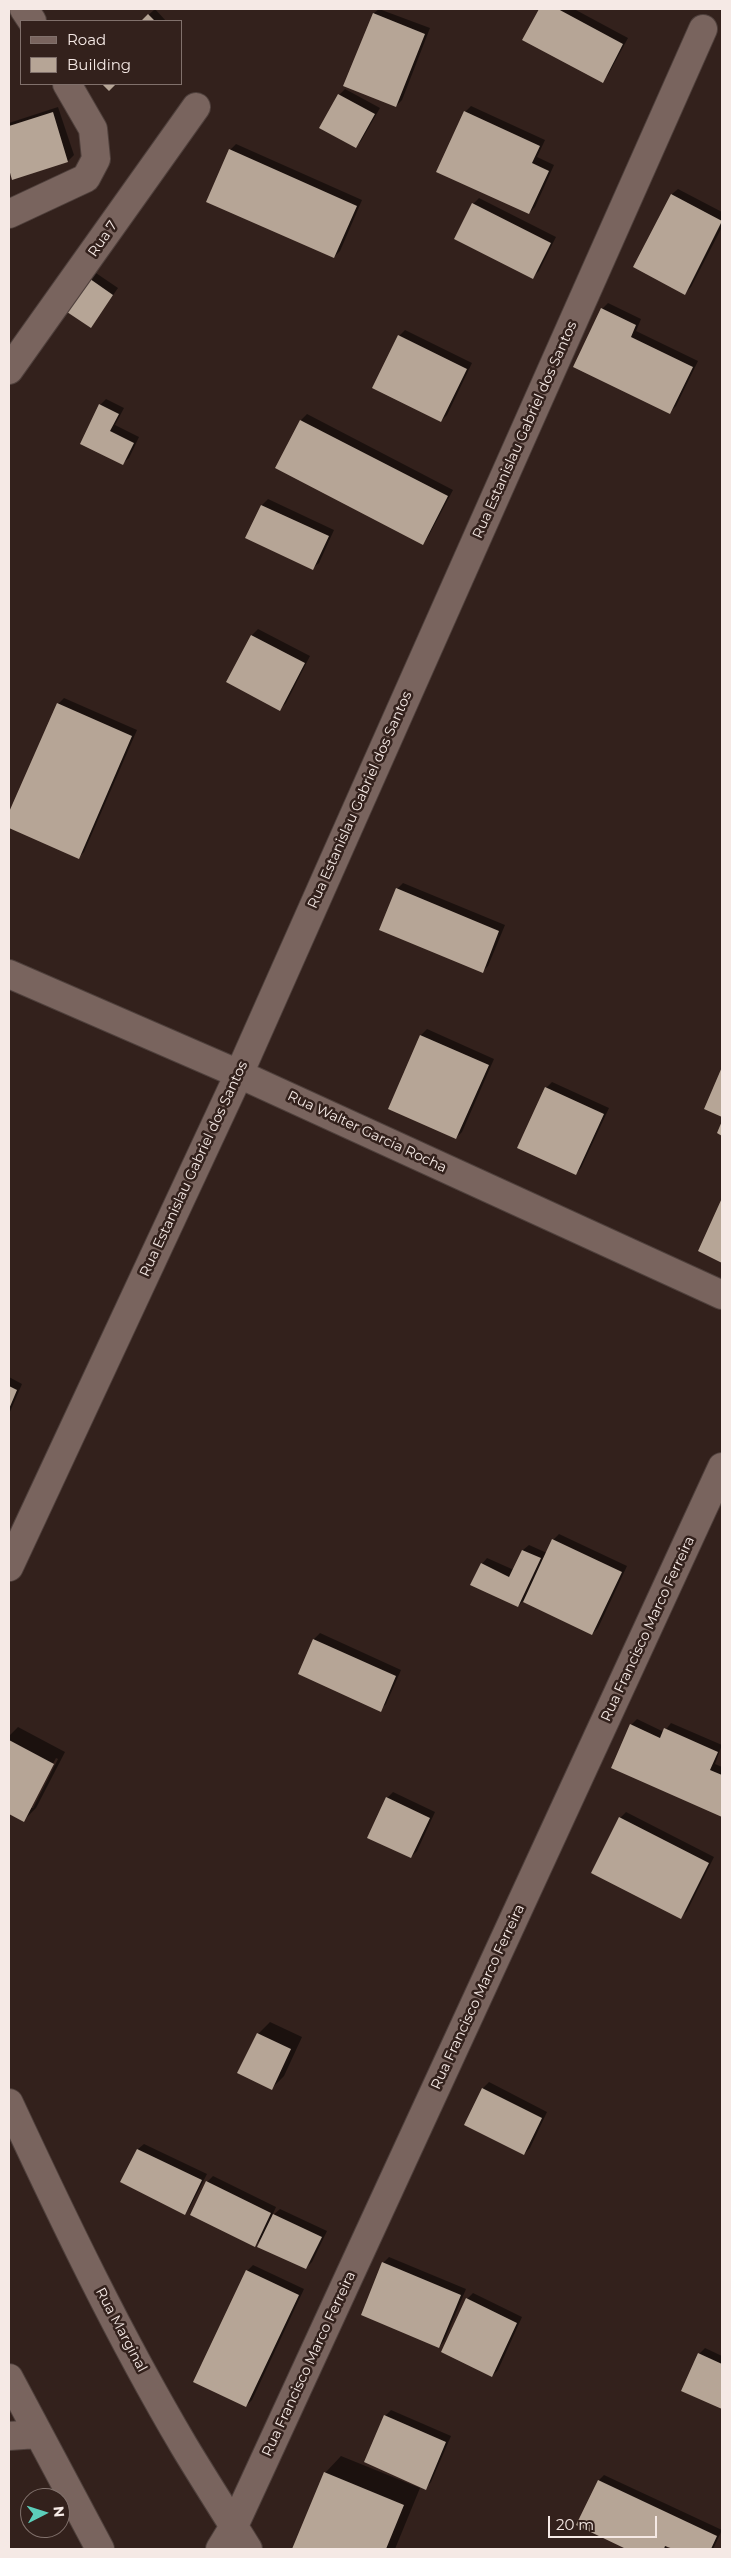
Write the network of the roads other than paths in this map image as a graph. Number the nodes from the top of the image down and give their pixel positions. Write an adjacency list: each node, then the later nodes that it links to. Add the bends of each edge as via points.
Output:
1 (24, 9): 2 (street)
2 (31, 20)
3 (703, 29): 9 (street, Rua Estanislau Gabriel dos Santos)
4 (68, 85): 6 (street, via 93,129 96,159 86,178)
5 (196, 107): 7 (street, Rua 7)
6 (9, 214)
7 (9, 370)
8 (9, 974): 9 (street, Rua Walter Garcia Rocha)
9 (239, 1074): 10 (street, Rua Walter Garcia Rocha); 12 (street, Rua Estanislau Gabriel dos Santos)
10 (722, 1295)
11 (722, 1467): 17 (street, Rua Francisco Marco Ferreira)
12 (9, 1567)
13 (11, 2114): 17 (street, Rua Marginal, via 148,2382)
14 (9, 2378): 15 (street)
15 (37, 2434): 16 (street); 18 (street)
16 (9, 2436)
17 (234, 2526): 19 (street, Rua Francisco Marco Ferreira); 20 (street, Rua Marginal)
18 (100, 2549)
19 (220, 2549)
20 (248, 2549)

